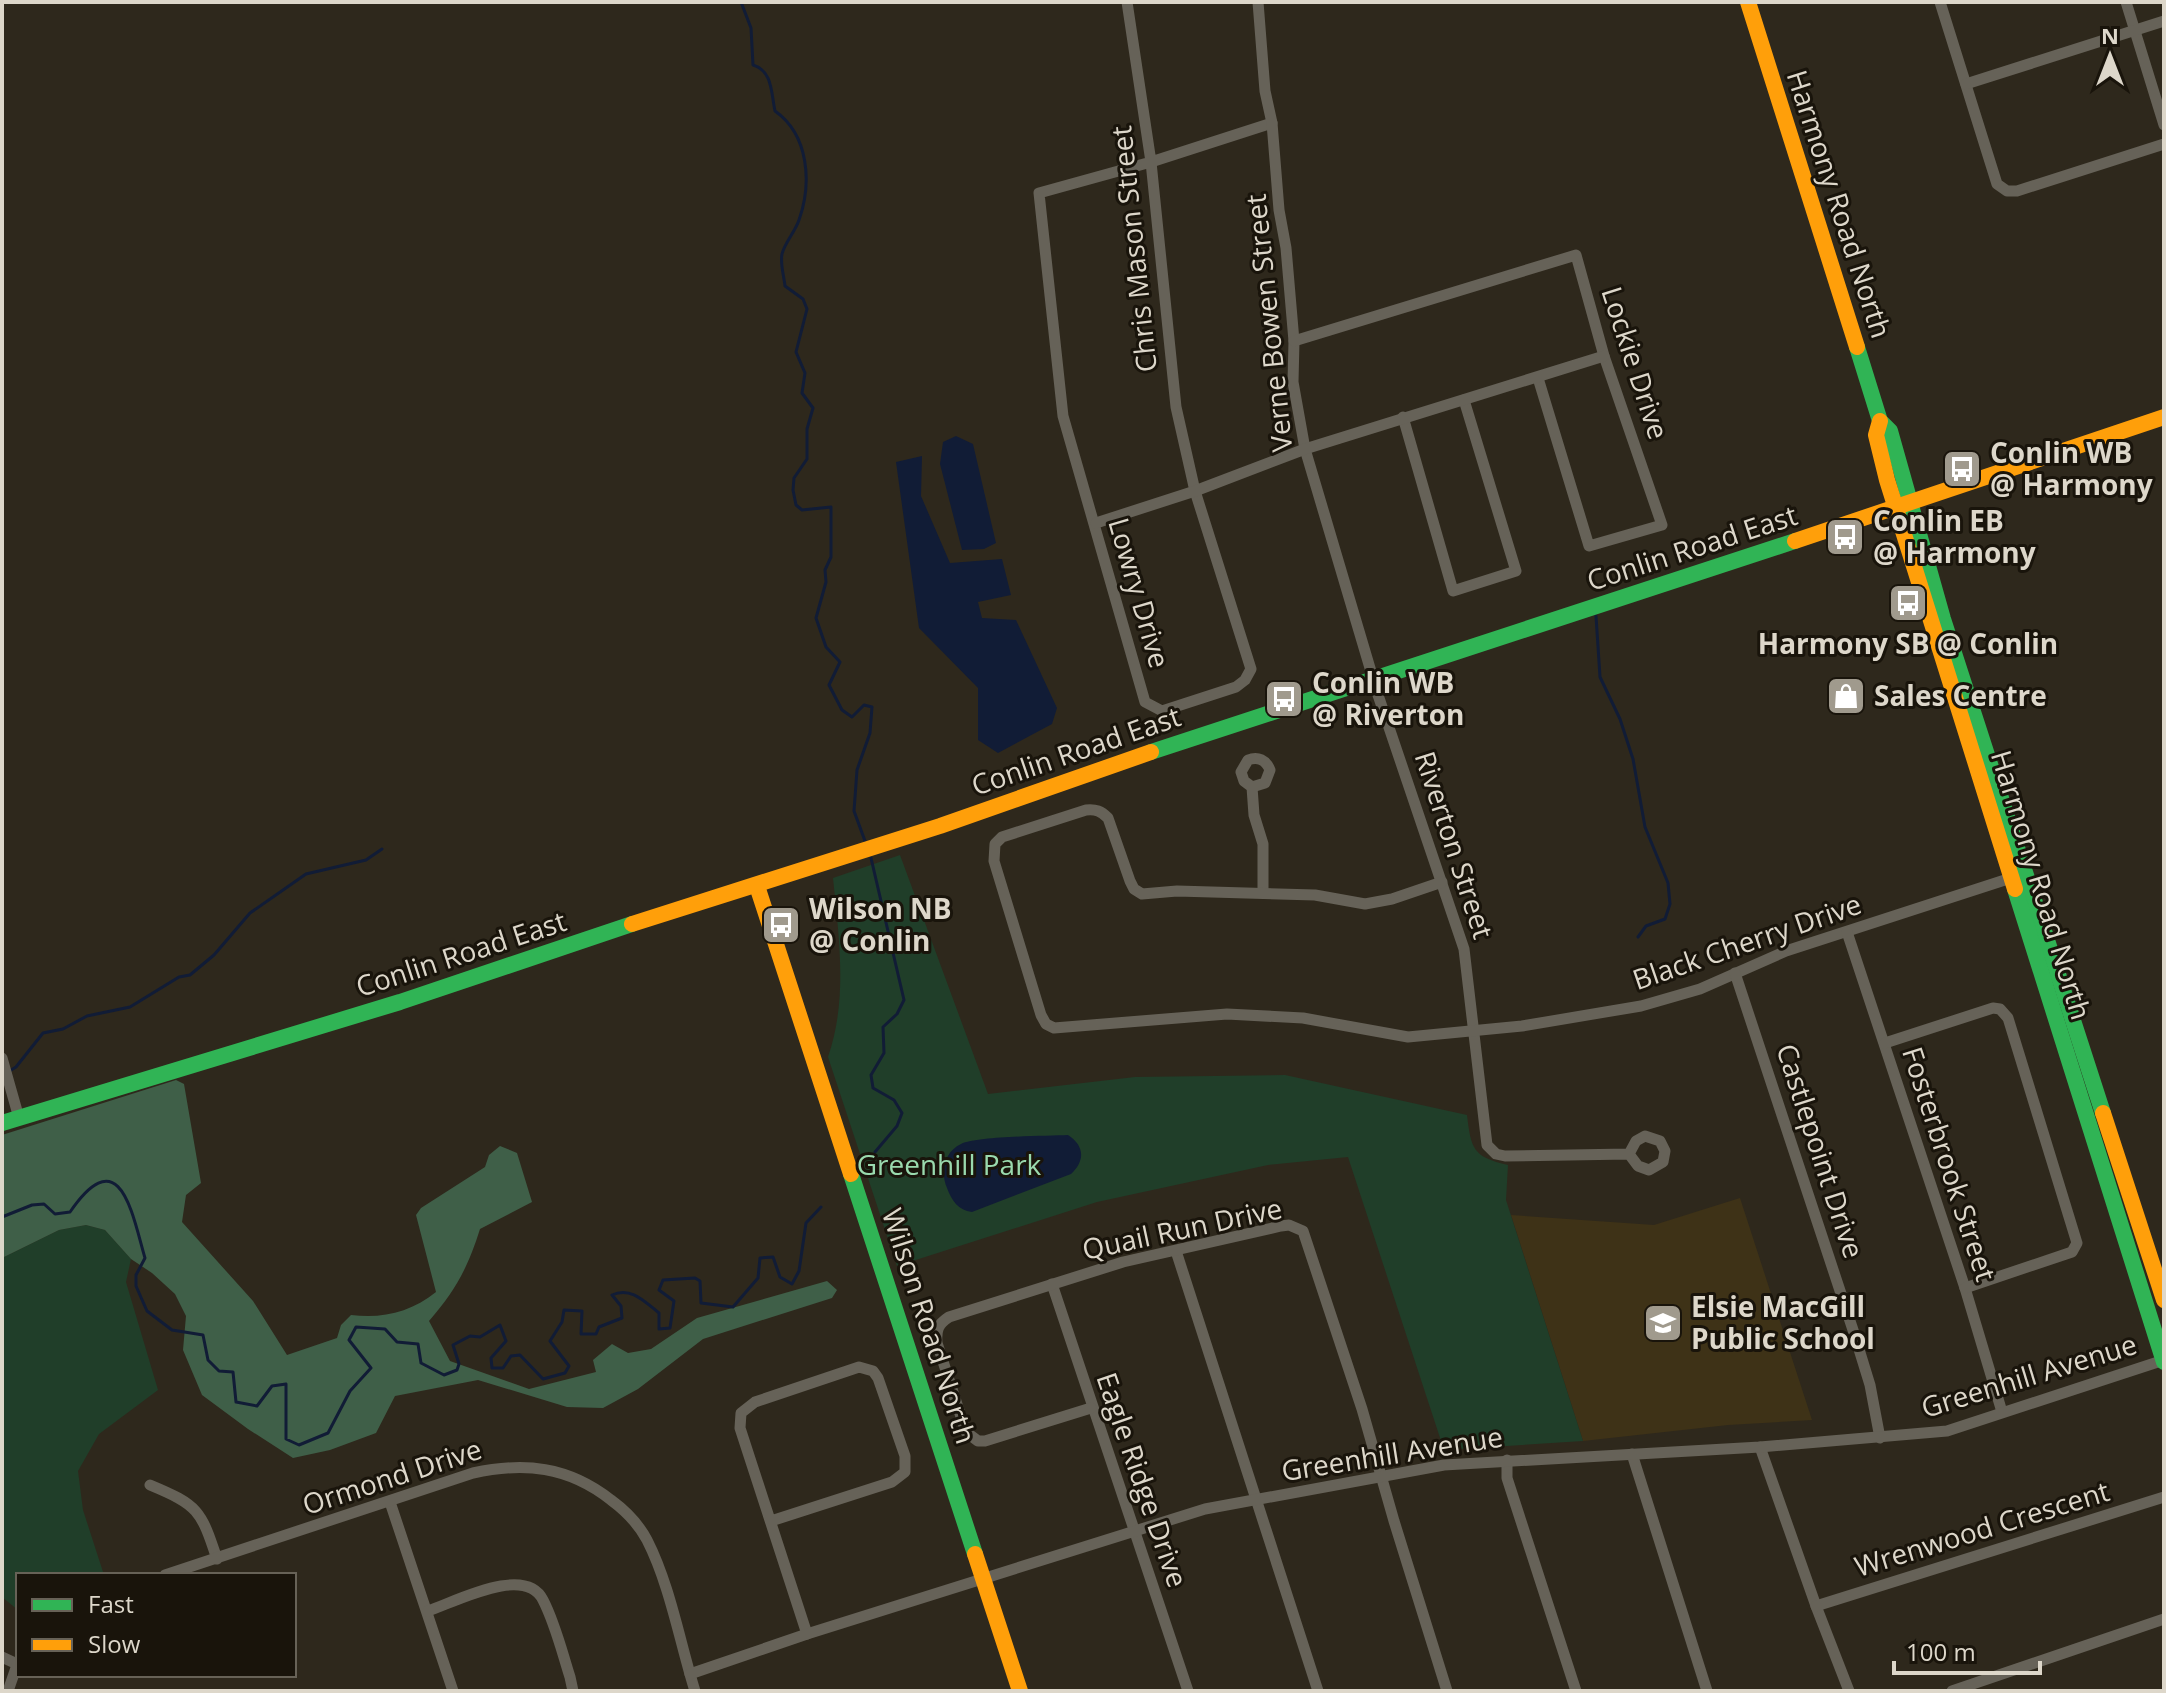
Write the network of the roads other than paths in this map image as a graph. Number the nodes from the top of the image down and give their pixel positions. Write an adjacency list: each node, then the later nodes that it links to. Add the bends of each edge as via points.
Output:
1 (1127, 2): 12 (street, Chris Mason Street)
2 (1258, 2): 9 (street, Verne Bowen Street)
3 (1748, 2): 21 (street, Harmony Road North, via 1880,421 1890,431)
4 (1940, 2): 8 (street)
5 (2126, 2): 7 (street)
6 (2164, 21): 7 (street)
7 (2136, 30): 8 (street); 10 (street)
8 (1966, 84): 11 (street, via 1997,184 2007,191)
9 (1272, 123): 12 (street); 13 (street, Verne Bowen Street)
10 (2164, 125)
11 (2164, 144)
12 (1151, 162): 20 (street, Chris Mason Street, via 1172,378); 22 (street, Lowry Drive, via 1039,193 1063,416)
13 (1294, 341): 14 (street, Lockie Drive, via 1576,255); 19 (street, Verne Bowen Street, via 1293,382)
14 (1604, 356): 15 (street); 15 (street, Lockie Drive, via 1662,525 1589,546)
15 (1538, 378): 16 (street)
16 (1464, 400): 17 (street); 17 (street, via 1516,571 1453,591)
17 (1403, 417): 19 (street)
18 (2164, 417): 21 (street, Conlin Road East)
19 (1305, 449): 20 (street); 23 (street, Verne Bowen Street)
20 (1195, 491): 22 (street); 22 (street, Lowry Drive, via 1251,669 1236,687 1162,711 1145,702)
21 (1902, 504): 23 (street, Conlin Road East); 25 (street, Harmony Road North); 40 (street, Harmony Road North)
22 (1096, 523)
23 (1373, 677): 26 (street, Riverton Street); 27 (street, Conlin Road East)
24 (1252, 787): 28 (street, via 1263,844)
25 (2011, 878): 29 (street, Black Cherry Drive); 41 (street, Harmony Road North)
26 (1442, 882): 28 (street, Black Cherry Drive, via 1365,904); 31 (street, Riverton Street, via 1464,949)
27 (757, 886): 34 (street, Conlin Road East); 57 (street, Wilson Road North)
28 (1263, 893): 31 (street, Black Cherry Drive, via 1142,894 1130,881 1108,818 1095,810 1002,837 994,852 1041,1015 1054,1028 1227,1014 1303,1018 1408,1037)
29 (1847, 932): 30 (street, Black Cherry Drive); 32 (street, Fosterbrook Street)
30 (1735, 973): 31 (street, Black Cherry Drive, via 1641,1006); 44 (street, Castlepoint Drive, via 1854,1333)
31 (1473, 1031): 36 (street, Riverton Street, via 1485,1139 1491,1150 1505,1156)
32 (1885, 1043): 39 (street, Fosterbrook Street); 39 (street, via 1993,1008 2008,1018 2077,1243 2072,1252)
33 (2, 1058): 34 (street)
34 (19, 1118): 35 (street, Conlin Road East)
35 (2, 1123)
36 (1629, 1154)
37 (1176, 1251): 38 (street, Quail Run Drive); 48 (street, Quail Run Drive, via 1281,1226 1303,1231); 51 (street)
38 (1052, 1284): 42 (street, Eagle Ridge Drive); 42 (street, Quail Run Drive, via 949,1317 940,1322 937,1343 966,1432 978,1441)
39 (1965, 1288): 43 (street, Fosterbrook Street)
40 (2164, 1300)
41 (2164, 1361): 43 (street, Greenhill Avenue)
42 (1091, 1408): 54 (street, Eagle Ridge Drive)
43 (2002, 1412): 44 (street, Greenhill Avenue, via 1947,1431)
44 (1880, 1438): 45 (street, Greenhill Avenue)
45 (1760, 1447): 46 (street, Greenhill Avenue); 58 (street)
46 (1632, 1454): 47 (street, Greenhill Avenue); 73 (street)
47 (1507, 1460): 48 (street, Greenhill Avenue); 72 (street, via 1507,1478)
48 (1381, 1476): 51 (street, Greenhill Avenue); 71 (street, Quail Run Drive)
49 (150, 1485): 55 (street, via 183,1498 198,1511)
50 (2164, 1497): 58 (street, Wrenwood Crescent)
51 (1256, 1499): 54 (street, Greenhill Avenue); 70 (street)
52 (390, 1502): 55 (street, Ormond Drive); 59 (street); 63 (street, Ormond Drive, via 473,1473 518,1466 570,1475 594,1487 636,1521 647,1541)
53 (771, 1521): 53 (street, via 892,1482 905,1472 905,1456 873,1371 859,1367 755,1402 741,1413 740,1428); 61 (street)
54 (1135, 1530): 57 (street, Greenhill Avenue); 69 (street, Eagle Ridge Drive)
55 (217, 1559): 56 (street, Ormond Drive)
56 (172, 1573)
57 (984, 1578): 61 (street, Greenhill Avenue); 68 (street, Wilson Road North)
58 (1816, 1606): 74 (street)
59 (428, 1611): 65 (street); 66 (street, via 506,1583 526,1585 542,1596)
60 (2164, 1619): 75 (street)
61 (807, 1634): 63 (street, Greenhill Avenue)
62 (16, 1669): 64 (street)
63 (690, 1674): 67 (street, Ormond Drive)
64 (8, 1691)
65 (453, 1691)
66 (573, 1691)
67 (695, 1691)
68 (1020, 1691)
69 (1188, 1691)
70 (1318, 1691)
71 (1447, 1691)
72 (1576, 1691)
73 (1707, 1691)
74 (1849, 1691)
75 (1952, 1691)

